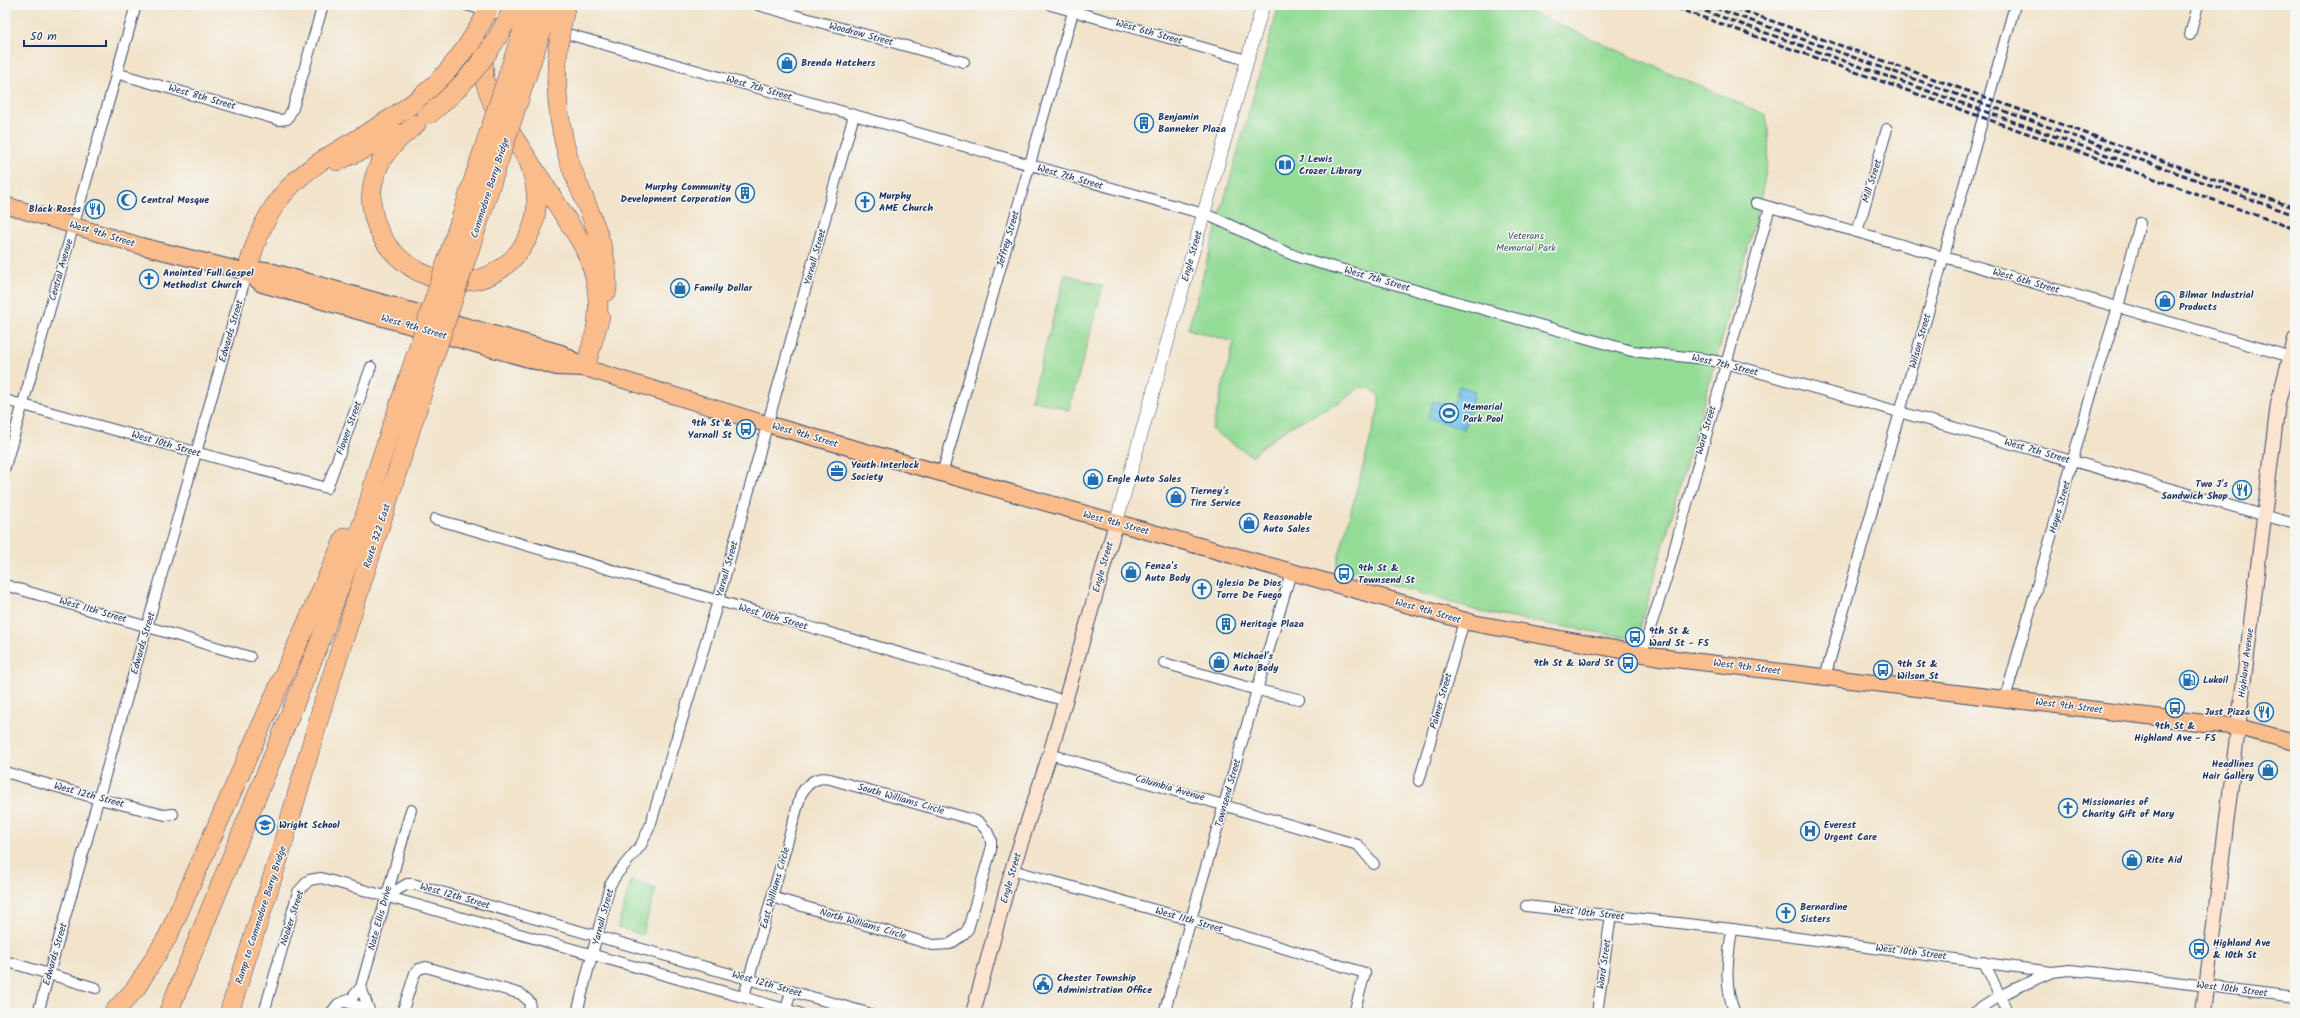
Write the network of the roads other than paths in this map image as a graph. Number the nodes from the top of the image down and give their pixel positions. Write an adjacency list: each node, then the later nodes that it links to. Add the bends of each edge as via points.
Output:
1 (136, 5): 19 (street, Central Avenue)
2 (323, 5): 19 (street, West 8th Street, via 293,108 287,119 279,120)
3 (466, 5): 13 (street, West 7th Street)
4 (514, 5): 21 (highway, bridge, via 482,62 453,94)
5 (531, 5): 42 (highway, Commodore Barry Bridge, bridge)
6 (550, 5): 42 (highway, Commodore Barry Bridge, bridge)
7 (566, 5): 36 (highway, bridge, via 558,45 556,93 560,127 569,161 605,259 607,290)
8 (758, 5): 15 (street, Woodrow Street)
9 (1051, 5): 14 (street, West 6th Street)
10 (1263, 5): 17 (street, Engle Street)
11 (2015, 5): 33 (street, Wilson Street)
12 (2198, 5): 16 (street)
13 (489, 8): 20 (street, West 7th Street); 23 (highway, via 482,58 486,88 496,111); 25 (highway, via 463,54 428,91 403,110 326,156)
14 (1074, 8): 17 (street, West 6th Street); 24 (street, Jeffrey Street)
15 (793, 10): 18 (street, Woodrow Street)
16 (2190, 35)
17 (1247, 60): 29 (street, Engle Street)
18 (964, 62)
19 (116, 72): 31 (street, Central Avenue)
20 (854, 115): 24 (street, West 7th Street); 46 (street, Yarnall Street)
21 (422, 120): 23 (highway, via 397,140 384,157 374,182 373,209 381,235 396,257 413,270 433,279 455,282 481,277 505,265 520,250 531,232 537,211 537,189); 25 (highway, via 392,137)
22 (1887, 129): 32 (street, Mill Street)
23 (529, 162): 36 (highway, via 580,240 591,262 598,294)
24 (1030, 165): 29 (street, West 7th Street); 51 (street, Jeffrey Street)
25 (298, 178): 34 (highway, via 269,212 258,234)
26 (1756, 203): 28 (street, West 6th Street)
27 (5, 204): 31 (main road, West 9th Street)
28 (1770, 207): 32 (street, West 6th Street); 39 (street, Ward Street)
29 (1204, 214): 39 (street, West 7th Street, via 1281,251 1308,260 1632,352); 55 (street, Engle Street)
30 (2140, 223): 35 (street, Hayes Street)
31 (73, 225): 34 (main road, West 9th Street, via 141,246); 44 (street, Central Avenue)
32 (1857, 232): 33 (street, West 6th Street)
33 (1944, 257): 35 (street, West 6th Street); 45 (street, Wilson Street)
34 (247, 272): 41 (main road, West 9th Street, via 274,272 561,353); 47 (street, Edwards Street)
35 (2118, 307): 38 (street, West 6th Street); 48 (street, Hayes Street)
36 (596, 329): 41 (highway)
37 (2295, 339): 38 (main road, Highland Avenue)
38 (2292, 357): 53 (main road, Highland Avenue, via 2278,403)
39 (1726, 363): 45 (street, West 7th Street); 62 (street, Ward Street, via 1666,579)
40 (371, 367): 52 (street, Flower Street)
41 (585, 368): 46 (main road, West 9th Street)
42 (420, 369): 50 (highway); 69 (highway, Route 322 East)
43 (5, 400): 44 (street, West 10th Street)
44 (22, 405): 47 (street, West 10th Street); 49 (street, Central Avenue)
45 (1899, 412): 48 (street, West 7th Street); 65 (street, Wilson Street)
46 (768, 425): 51 (main road, West 9th Street); 59 (street, Yarnall Street)
47 (196, 453): 52 (street, West 10th Street); 61 (street, Edwards Street)
48 (2073, 462): 53 (street, West 7th Street); 67 (street, Hayes Street)
49 (5, 467)
50 (378, 468): 107 (highway, via 363,495 168,936 136,988); 108 (highway, via 366,513 321,639)
51 (942, 474): 55 (main road, West 9th Street)
52 (326, 488)
53 (2264, 516): 56 (street, West 7th Street); 71 (main road, Highland Avenue)
54 (435, 519): 59 (street, West 10th Street)
55 (1116, 523): 57 (main road, West 9th Street); 70 (main road, Engle Street)
56 (2295, 524)
57 (1291, 572): 60 (main road, West 9th Street); 66 (street, Townsend Street)
58 (5, 585): 61 (street, West 11th Street)
59 (718, 601): 70 (street, West 10th Street); 89 (street, Yarnall Street, via 650,826 641,845 610,885)
60 (1464, 621): 62 (main road, West 9th Street); 75 (street, Palmer Street)
61 (148, 626): 63 (street, West 11th Street); 77 (street, Edwards Street)
62 (1642, 653): 65 (main road, West 9th Street)
63 (250, 657)
64 (1164, 663): 66 (street)
65 (1825, 677): 67 (main road, West 9th Street)
66 (1257, 690): 68 (street); 78 (street, Townsend Street)
67 (2005, 699): 71 (main road, West 9th Street)
68 (1300, 700)
69 (324, 701): 109 (highway, via 313,726); 110 (highway, Ramp to Commodore Barry Bridge, via 279,857)
70 (1066, 701): 73 (main road, Engle Street)
71 (2238, 727): 72 (main road, West 9th Street); 97 (main road, Highland Avenue)
72 (2295, 742)
73 (1050, 754): 78 (street, Columbia Avenue); 82 (main road, Engle Street)
74 (5, 772): 77 (street, West 12th Street)
75 (1419, 781)
76 (811, 782): 84 (street, East Williams Circle, via 801,794); 90 (street, South Williams Circle, via 820,778 830,779 970,819 979,822 987,831 991,840 991,850 968,929)
77 (99, 799): 80 (street, West 12th Street, via 165,815); 95 (street, Edwards Street)
78 (1224, 804): 81 (street, Columbia Avenue, via 1358,845); 87 (street, Townsend Street)
79 (411, 810): 83 (street, Nate Ellis Drive)
80 (173, 814)
81 (1374, 864)
82 (1012, 870): 87 (street, West 11th Street); 119 (main road, Engle Street)
83 (387, 896): 89 (street, West 12th Street, via 402,886 413,884); 91 (street, West 12th Street); 98 (street, Nate Ellis Drive); 111 (street, Nooker Street, via 321,878 309,880 302,886)
84 (772, 897): 90 (street, North Williams Circle, via 933,944 946,946); 96 (street, East Williams Circle)
85 (1526, 906): 86 (street, West 10th Street)
86 (1611, 915): 88 (street, West 10th Street); 122 (street, Ward Street)
87 (1191, 920): 120 (street, Townsend Street); 121 (street, West 11th Street, via 1365,973)
88 (1732, 929): 93 (street, West 10th Street); 123 (street, via 1726,968 1728,998)
89 (597, 936): 91 (street, Yarnall Street); 96 (street, West 12th Street)
90 (954, 943)
91 (593, 955): 102 (street, West 12th Street); 116 (street, Yarnall Street)
92 (5, 961): 95 (street)
93 (1984, 962): 94 (street, West 10th Street); 101 (street)
94 (2052, 972): 97 (street, West 10th Street, via 2084,971); 101 (street)
95 (50, 973): 99 (street); 106 (street, Edwards Street)
96 (749, 978): 100 (street, West 12th Street); 102 (street, East Williams Circle)
97 (2206, 986): 103 (street, West 10th Street); 126 (main road, Highland Avenue)
98 (362, 987): 104 (street); 113 (street)
99 (96, 988)
100 (791, 991): 105 (street); 118 (street, West 12th Street)
101 (2001, 995): 124 (street); 125 (street)
102 (744, 996): 105 (street, West 12th Street)
103 (2295, 997)
104 (346, 1002): 112 (street, via 338,1004); 113 (street, via 362,1007)
105 (786, 1011): 117 (street, West 12th Street)
106 (38, 1013)
107 (114, 1013)
108 (168, 1013)
109 (218, 1013)
110 (229, 1013)
111 (264, 1013)
112 (331, 1013)
113 (370, 1013)
114 (402, 1013): 115 (street, via 415,973 426,967 521,994 530,1002)
115 (529, 1013)
116 (577, 1013)
117 (799, 1013)
118 (868, 1013)
119 (973, 1013)
120 (1164, 1013)
121 (1354, 1013)
122 (1597, 1013)
123 (1735, 1013)
124 (1974, 1013)
125 (2008, 1013)
126 (2203, 1013)

